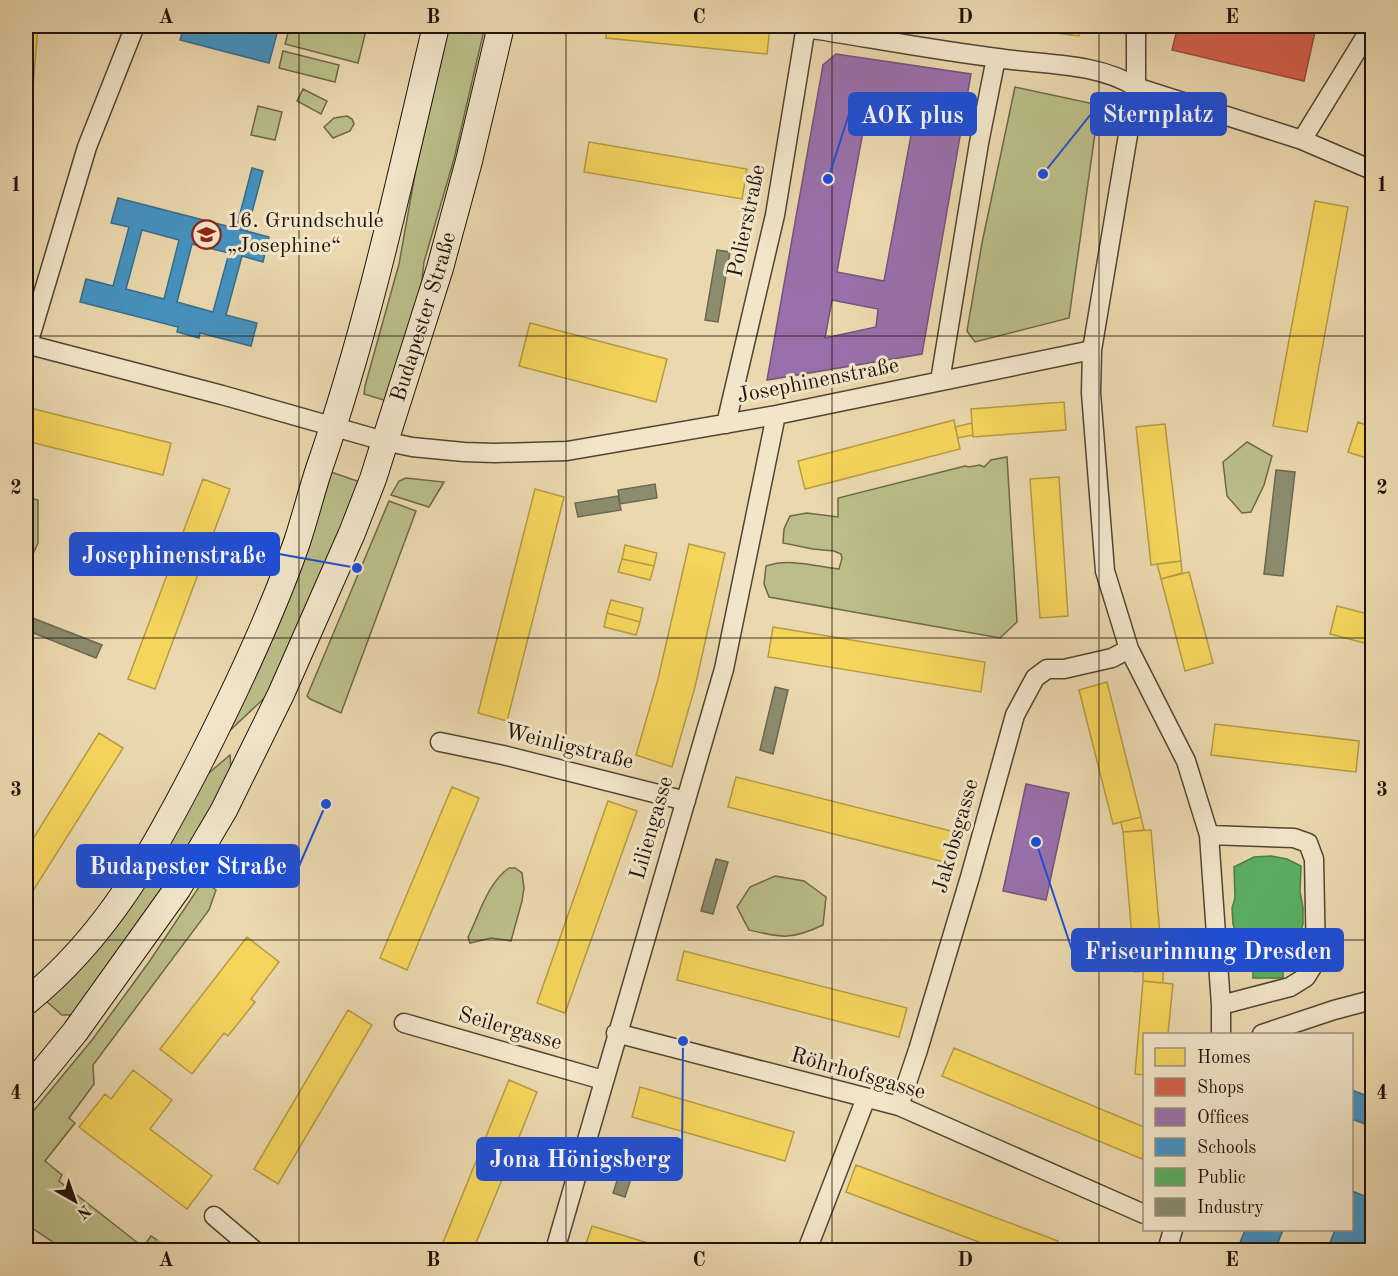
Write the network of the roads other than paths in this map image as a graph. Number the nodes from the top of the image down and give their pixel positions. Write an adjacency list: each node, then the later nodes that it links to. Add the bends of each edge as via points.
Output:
1 (135, 26): 11 (street, via 87,147)
2 (436, 26): 16 (main road, via 381,258)
3 (501, 26): 17 (main road, Budapester Straße, via 440,268)
4 (806, 26): 7 (street); 15 (street, Polierstraße, via 775,215)
5 (1137, 26): 8 (street)
6 (1372, 26): 9 (street)
7 (996, 58): 8 (street, via 1097,71); 13 (street)
8 (1136, 87): 9 (street); 12 (street)
9 (1302, 140): 10 (street)
10 (1372, 170)
11 (27, 344): 16 (street, Josephinenstraße)
12 (1092, 350): 13 (street, Josephinenstraße); 18 (street, via 1091,393 1105,572)
13 (940, 381): 14 (street, Josephinenstraße)
14 (777, 415): 15 (street, Josephinenstraße); 20 (street, Liliengasse, via 724,669)
15 (726, 424): 17 (street, Josephinenstraße, via 567,451 464,452)
16 (333, 427): 17 (street, Josephinenstraße); 23 (main road, via 297,542 252,655 146,863 100,928)
17 (384, 441): 30 (main road, Budapester Straße, via 352,532 267,724 224,810 178,888 75,1032)
18 (1129, 649): 21 (street, via 1186,761); 32 (street, Jakobsgasse, via 1112,658 1047,669 1035,678 1015,715 970,878)
19 (440, 742): 20 (street, Weinligstraße)
20 (686, 801): 26 (street, Liliengasse)
21 (1209, 835): 24 (street); 24 (street, via 1294,838 1308,843 1314,859 1316,961 1306,977 1290,987)
22 (1372, 1000): 28 (street)
23 (26, 1002)
24 (1221, 1005): 27 (street)
25 (404, 1023): 29 (street, Seilergasse)
26 (616, 1033): 29 (street, Liliengasse); 31 (street, Röhrhofsgasse)
27 (1221, 1033)
28 (1268, 1033)
29 (603, 1080): 37 (street, Liliengasse)
30 (26, 1092)
31 (866, 1098): 32 (street, Röhrhofsgasse); 38 (street)
32 (899, 1106): 33 (street, Röhrhofsgasse)
33 (1143, 1214)
34 (214, 1216): 36 (street)
35 (1173, 1231): 39 (street)
36 (254, 1251)
37 (555, 1251)
38 (807, 1251)
39 (1167, 1251)

